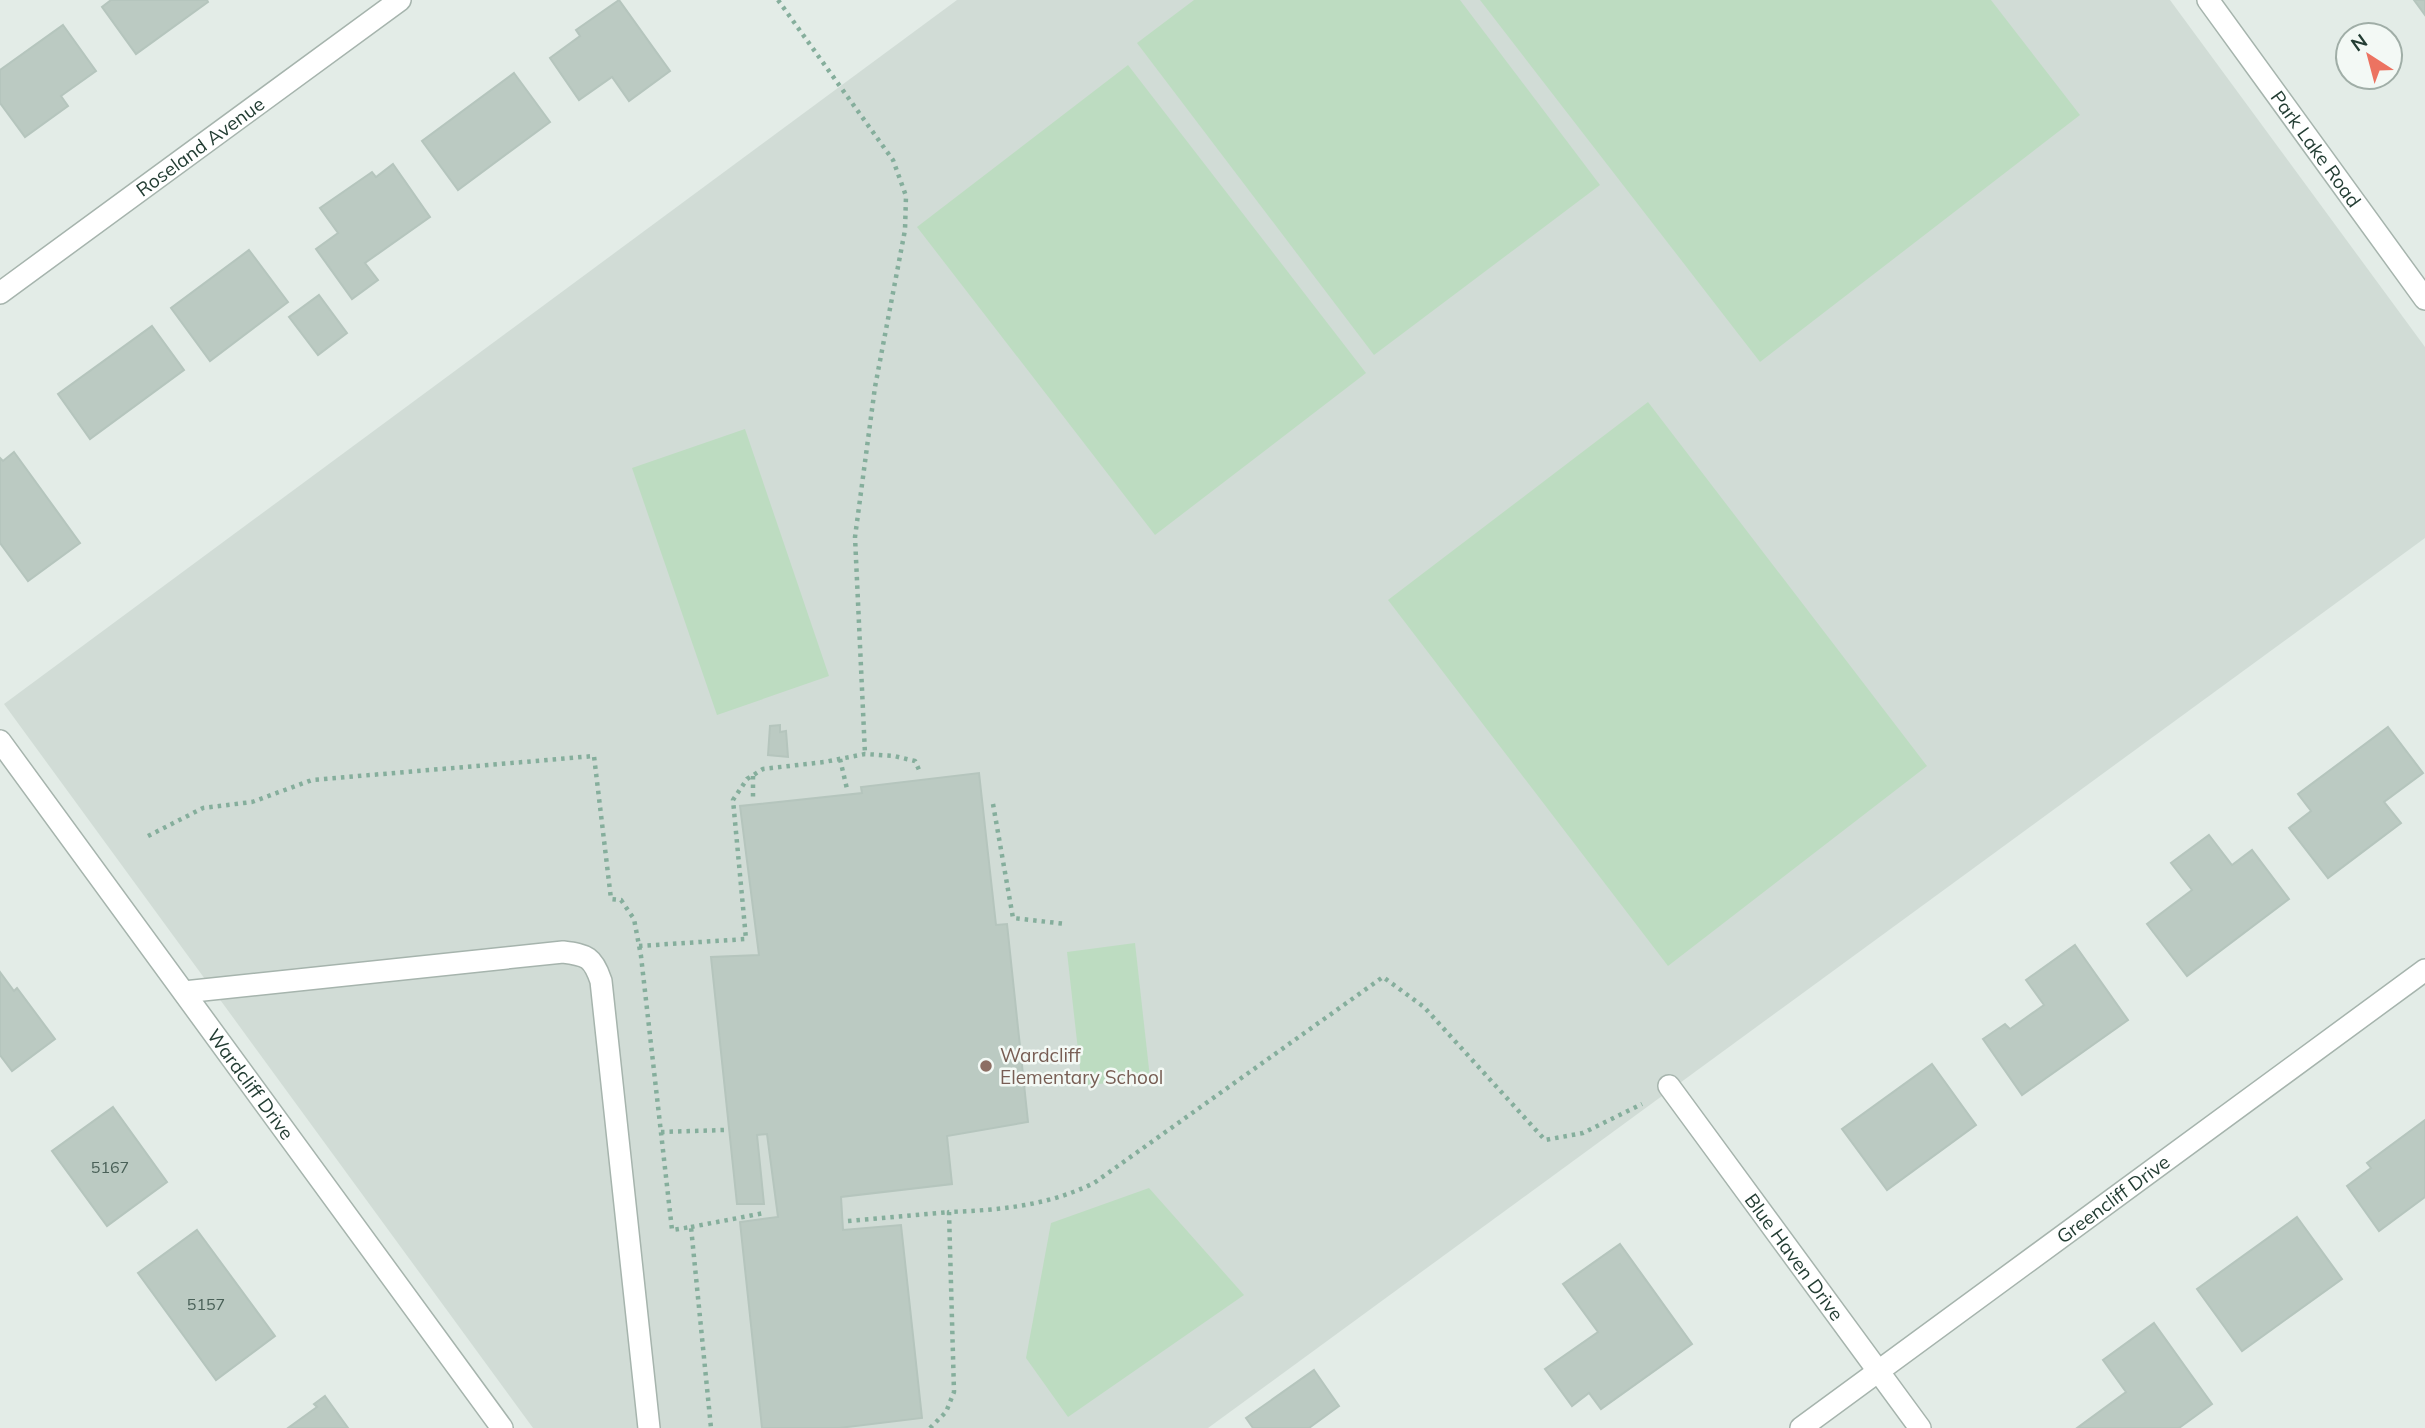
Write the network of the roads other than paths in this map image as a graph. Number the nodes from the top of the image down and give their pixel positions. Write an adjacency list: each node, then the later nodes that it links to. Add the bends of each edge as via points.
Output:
1 (400, 0): 3 (street, Roseland Avenue)
2 (2208, 0): 4 (street, Park Lake Road)
3 (0, 293)
4 (2425, 299)
5 (0, 741): 7 (street, Wardcliff Drive)
6 (2425, 970): 9 (street, Greencliff Drive)
7 (184, 992): 10 (street, Wardcliff Drive); 11 (street, via 563,952 580,954 596,964)
8 (1669, 1086): 9 (street, Blue Haven Drive)
9 (1878, 1371): 12 (street, Greencliff Drive); 13 (street, Blue Haven Drive)
10 (502, 1428)
11 (649, 1428)
12 (1801, 1428)
13 (1920, 1428)

